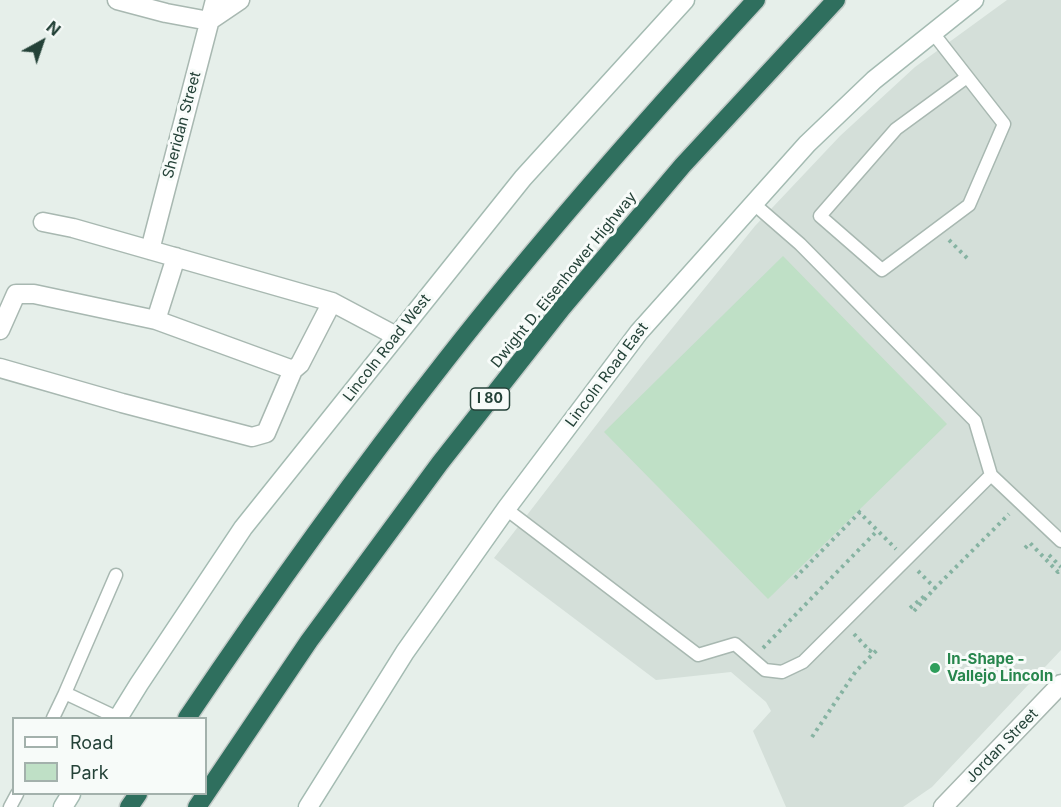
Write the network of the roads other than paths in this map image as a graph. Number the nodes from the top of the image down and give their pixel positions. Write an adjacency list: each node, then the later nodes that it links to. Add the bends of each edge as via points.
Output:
1 (117, 0): 10 (street)
2 (215, 0): 10 (street, Sheridan Street)
3 (240, 0): 10 (street)
4 (684, 0): 20 (street, Lincoln Road West, via 522,178)
5 (756, 0): 32 (highway, via 607,166 447,358 331,511)
6 (836, 0): 9 (highway, Dwight D. Eisenhower Highway / I 80)
7 (851, 0): 9 (highway)
8 (974, 0): 11 (street, Lincoln Road East)
9 (818, 19): 33 (highway, Dwight D. Eisenhower Highway / I 80, via 683,165 562,308 454,445 309,641)
10 (209, 21): 15 (street, Sheridan Street)
11 (933, 33): 12 (lane); 13 (street, Lincoln Road East, via 874,80 807,144)
12 (967, 77): 12 (lane, via 1004,124 969,205 882,270 820,216 896,129)
13 (754, 204): 23 (lane, via 800,244 975,421); 24 (street, Lincoln Road East, via 639,332)
14 (43, 222): 15 (street)
15 (150, 250): 16 (street)
16 (176, 257): 17 (street); 18 (street)
17 (332, 302): 20 (street); 22 (street, via 300,364)
18 (156, 320): 19 (street, via 34,294 16,294); 22 (street)
19 (0, 330)
20 (396, 336): 31 (street, Lincoln Road West, via 243,528)
21 (0, 368): 22 (street, via 252,437 266,433)
22 (293, 370)
23 (991, 475): 24 (lane, via 803,662 782,672 765,670 735,644 699,655); 25 (lane)
24 (506, 509): 34 (street, Lincoln Road East, via 405,652)
25 (1061, 541)
26 (116, 575): 28 (lane)
27 (1061, 684): 35 (street, Jordan Street)
28 (65, 693): 29 (lane); 30 (lane)
29 (53, 717)
30 (116, 717)
31 (119, 717)
32 (188, 717)
33 (207, 792)
34 (308, 807)
35 (944, 807)

